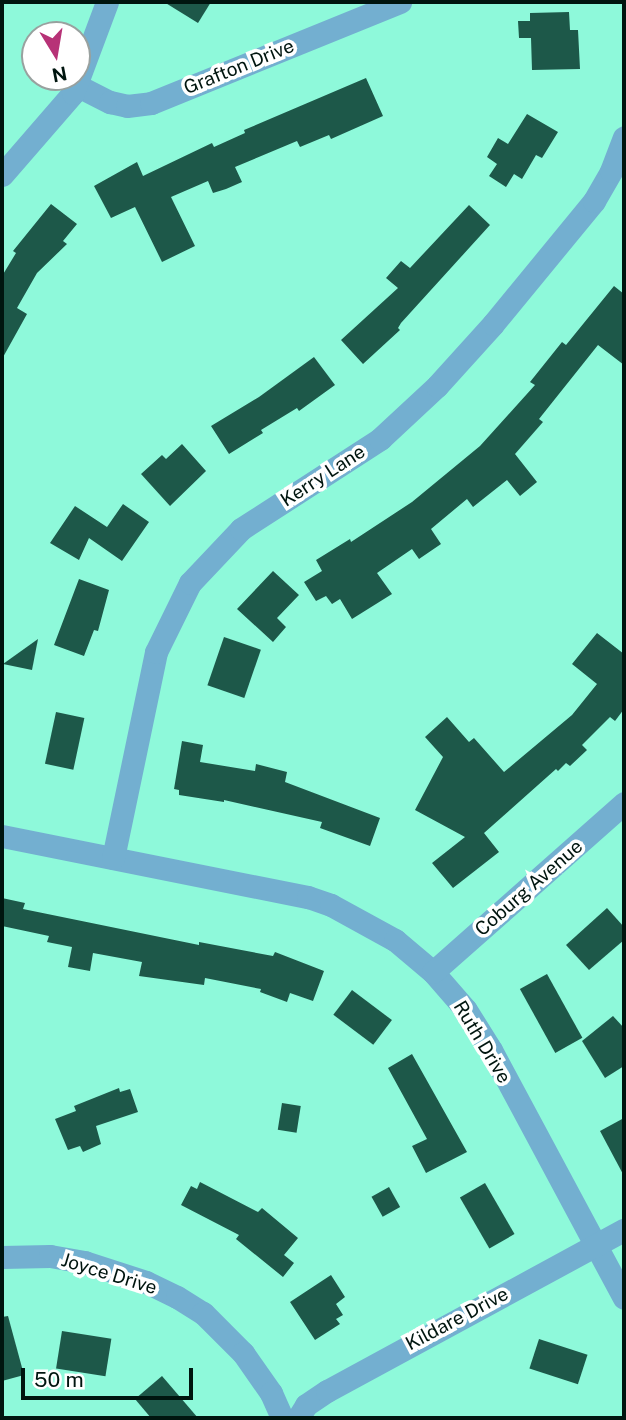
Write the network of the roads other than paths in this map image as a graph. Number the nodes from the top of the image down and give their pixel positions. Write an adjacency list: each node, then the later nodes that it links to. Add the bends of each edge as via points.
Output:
1 (107, 2): 3 (street)
2 (401, 2): 5 (street, Grafton Drive, via 151,103 127,106)
3 (91, 45)
4 (74, 91): 7 (street)
5 (88, 91)
6 (624, 137): 10 (street, Kerry Lane, via 594,201 438,386 380,439 241,530 190,583 156,652)
7 (2, 175)
8 (624, 803): 11 (street, Coburg Avenue)
9 (2, 836): 10 (street, Ruth Drive)
10 (113, 858): 11 (street, Ruth Drive, via 331,905 395,940)
11 (433, 972): 13 (street, Ruth Drive, via 466,1010 491,1050)
12 (624, 1230): 13 (street, Kildare Drive)
13 (596, 1246): 15 (street, Ruth Drive); 17 (street, Kildare Drive, via 327,1391 306,1405)
14 (2, 1257): 16 (street, Joyce Drive, via 50,1256 84,1262 177,1297 204,1313 243,1353)
15 (624, 1298)
16 (282, 1418)
17 (298, 1418)

